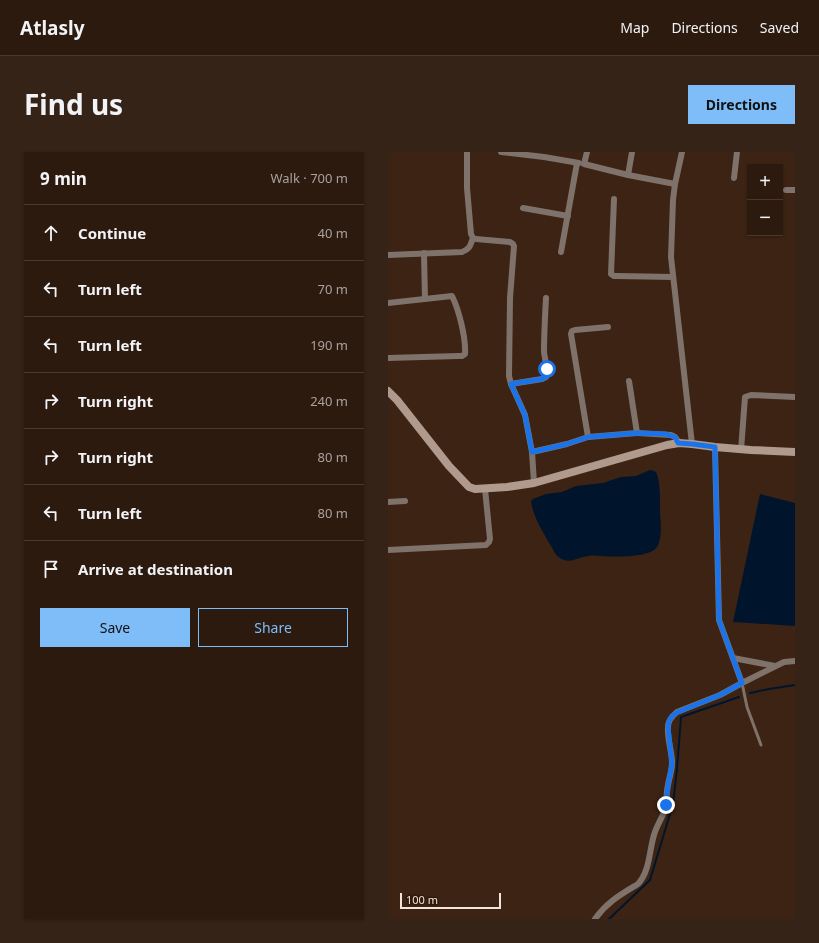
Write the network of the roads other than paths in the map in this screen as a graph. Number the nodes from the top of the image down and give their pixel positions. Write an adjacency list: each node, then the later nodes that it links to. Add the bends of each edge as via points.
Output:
1 (467, 152): 18 (street, via 467,188)
2 (501, 152): 7 (street)
3 (587, 152): 9 (street)
4 (632, 152): 10 (street)
5 (682, 152): 12 (street)
6 (737, 152): 11 (street)
7 (544, 154): 8 (street)
8 (577, 163): 9 (street); 17 (street)
9 (584, 164): 10 (street)
10 (628, 174): 12 (street)
11 (734, 178)
12 (675, 184): 22 (street, via 671,257)
13 (786, 190): 14 (street)
14 (795, 190)
15 (614, 199): 22 (street, via 611,274)
16 (523, 208): 17 (street)
17 (568, 216): 19 (street)
18 (473, 238): 20 (street, via 469,248 462,252); 29 (street, via 510,242 514,246 510,298)
19 (561, 252)
20 (424, 253): 21 (street); 24 (street)
21 (388, 254)
22 (673, 277): 35 (street)
23 (546, 298): 29 (street, via 546,377)
24 (425, 299): 25 (street); 27 (street, via 452,296 464,335 464,354)
25 (388, 303)
26 (608, 327): 33 (street, via 575,330 571,334)
27 (388, 358)
28 (629, 381): 32 (street)
29 (511, 384): 38 (street, via 525,415)
30 (388, 391): 41 (main road, via 463,481 475,490)
31 (795, 397): 37 (street, via 745,397)
32 (637, 433): 33 (street); 34 (street, via 671,435)
33 (588, 437): 38 (street)
34 (678, 443): 35 (main road); 40 (main road)
35 (692, 444): 36 (main road)
36 (715, 447): 37 (main road); 45 (street, via 719,620)
37 (741, 450): 39 (main road)
38 (532, 452): 40 (street)
39 (795, 452)
40 (534, 483): 41 (main road)
41 (485, 489): 44 (street, via 490,539 486,545)
42 (388, 502): 43 (street)
43 (405, 502)
44 (388, 550)
45 (733, 658): 47 (street); 48 (street)
46 (795, 661): 47 (street)
47 (775, 666): 48 (street)
48 (742, 683): 49 (lane, via 747,707); 50 (street, via 672,716 668,727 672,770 666,805 654,833 647,867 638,884 610,902)
49 (761, 745)
50 (594, 919)

